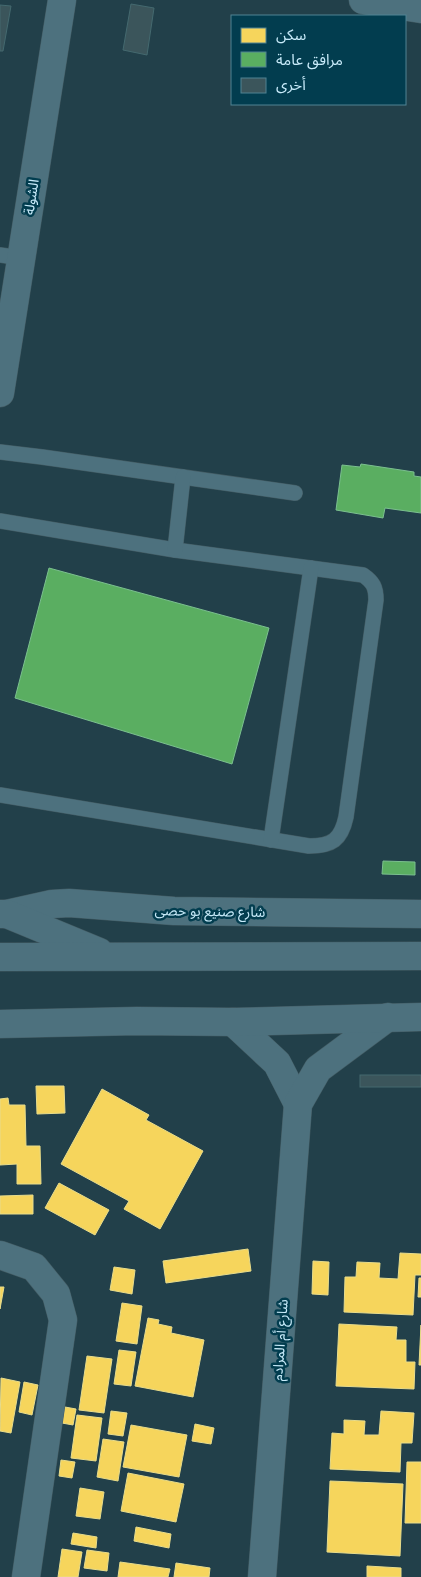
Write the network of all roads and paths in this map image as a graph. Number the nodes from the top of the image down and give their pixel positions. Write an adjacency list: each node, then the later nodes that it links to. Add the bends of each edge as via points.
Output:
1 (62, 0): 4 (street, الشولة)
2 (363, 0): 3 (street)
3 (421, 9)
4 (11, 257): 5 (street, الشولة)
5 (0, 393)
6 (0, 452): 7 (lane)
7 (183, 477): 8 (lane); 10 (lane)
8 (295, 492)
9 (0, 520): 10 (lane)
10 (175, 550): 11 (lane)
11 (311, 568): 13 (lane); 13 (lane, via 363,575 376,590 346,817 343,830 335,841 323,846)
12 (0, 795): 13 (lane)
13 (271, 840)
14 (4, 914): 15 (street, شارع صنيع بو حصى, via 52,904 69,904 174,911); 18 (street)
15 (421, 914)
16 (421, 956): 18 (street)
17 (0, 957): 18 (street)
18 (110, 957)
19 (388, 1017): 20 (street); 21 (street); 23 (street, شارع أم المرادم, via 318,1069)
20 (421, 1017)
21 (232, 1022): 22 (street); 23 (street, via 277,1063)
22 (0, 1024)
23 (298, 1104): 26 (street, شارع أم المرادم)
24 (0, 1255): 25 (street, via 34,1267 56,1294 64,1320)
25 (26, 1577)
26 (262, 1577)

